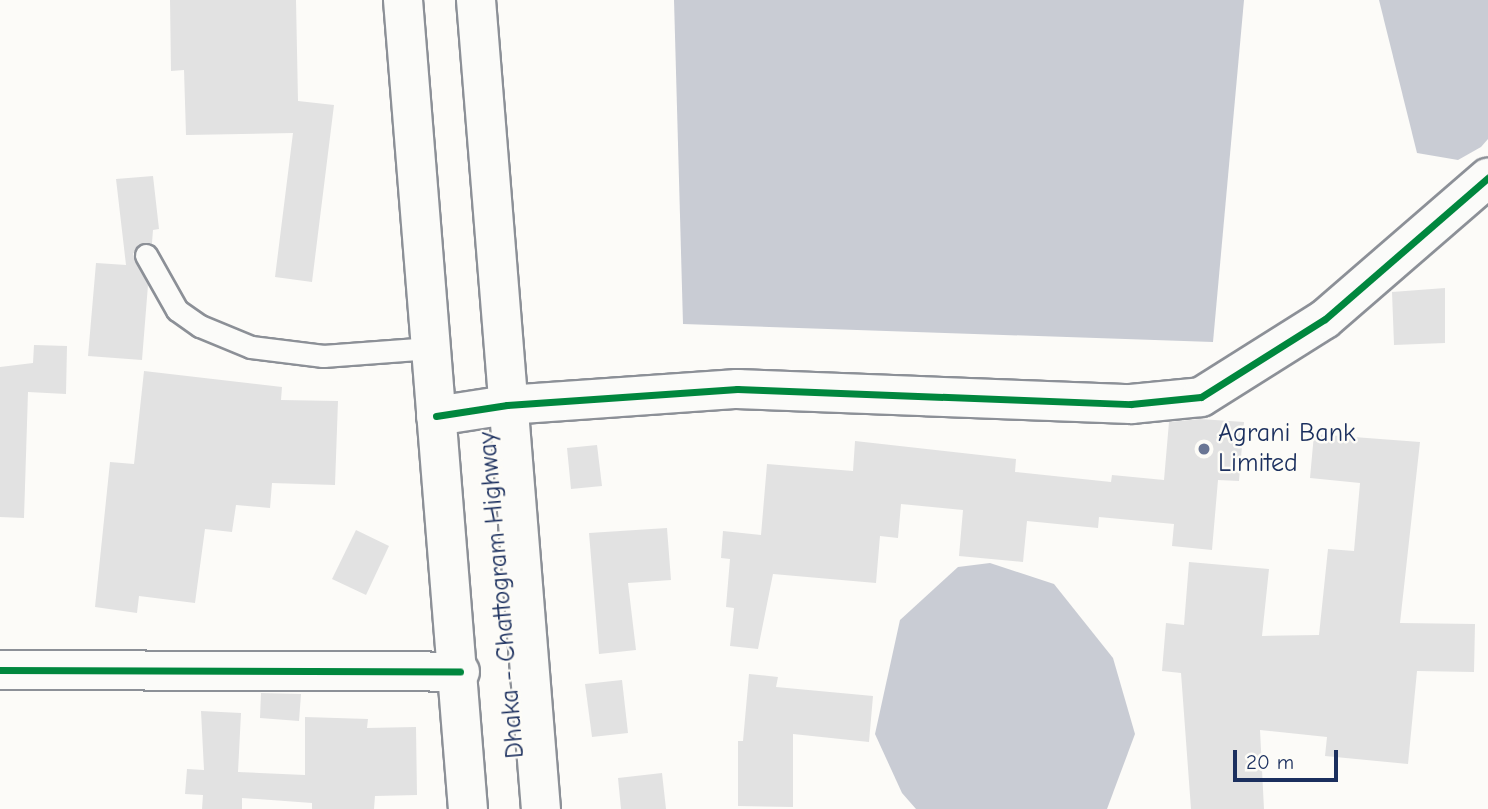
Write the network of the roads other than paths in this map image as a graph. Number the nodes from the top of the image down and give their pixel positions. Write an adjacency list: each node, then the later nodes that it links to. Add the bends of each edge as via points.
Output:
1 (403, 0): 5 (main road, Dhaka - Chattogram Highway)
2 (476, 0): 6 (main road, Dhaka - Chattogram Highway)
3 (1488, 178): 6 (main road, via 1325,319 1200,397 1131,404 737,389)
4 (146, 254): 5 (lane, via 177,310 200,326 251,347 323,356)
5 (431, 348): 7 (main road, Dhaka - Chattogram Highway)
6 (507, 405): 7 (main road); 11 (main road, Dhaka - Chattogram Highway)
7 (436, 416): 9 (main road, Dhaka - Chattogram Highway)
8 (0, 670): 9 (main road)
9 (460, 672): 10 (main road, Dhaka - Chattogram Highway)
10 (468, 809)
11 (541, 809)

